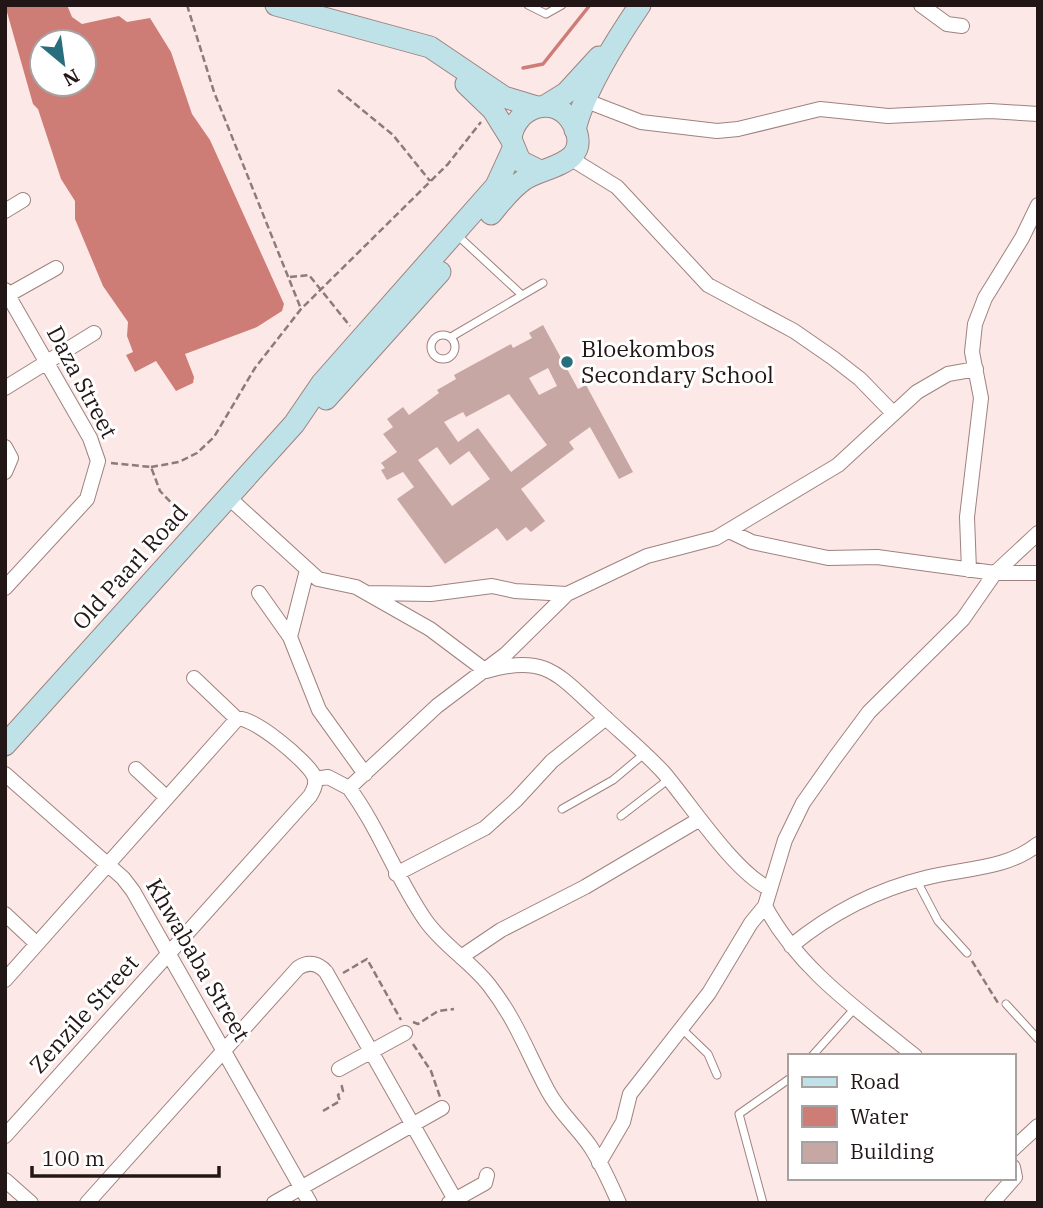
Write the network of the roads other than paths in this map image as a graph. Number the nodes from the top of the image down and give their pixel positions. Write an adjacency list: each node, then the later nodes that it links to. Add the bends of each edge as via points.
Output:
1 (276, 5): 8 (main road)
2 (528, 5): 3 (lane, via 546,14)
3 (562, 5)
4 (640, 5): 7 (main road, Old Paarl Road)
5 (921, 5): 6 (street, via 947,24)
6 (962, 26)
7 (616, 41): 9 (main road, Old Paarl Road); 10 (main road, Old Paarl Road, via 566,93)
8 (407, 42): 10 (main road, via 442,54 504,97); 13 (main road, via 484,101 499,117)
9 (584, 100): 11 (street, via 641,122 717,131 820,109 888,116 990,111); 12 (main road, Old Paarl Road)
10 (541, 106): 12 (main road, via 564,113); 13 (main road, Old Paarl Road, via 516,121)
11 (1038, 114)
12 (575, 130): 14 (main road, Old Paarl Road)
13 (512, 144): 15 (main road, via 523,164); 19 (main road, Old Paarl Road, via 496,186)
14 (570, 158): 15 (main road, Old Paarl Road, via 554,169); 29 (street, via 617,187 708,285 794,331 860,379)
15 (540, 170): 19 (main road, Old Paarl Road)
16 (23, 200): 18 (street)
17 (1038, 205): 27 (street, via 975,324 972,352)
18 (5, 211)
19 (461, 238): 23 (lane); 32 (main road, Old Paarl Road, via 322,383 294,424)
20 (56, 268): 22 (street, Daza Street)
21 (543, 283): 23 (lane)
22 (7, 293): 26 (street, Daza Street)
23 (522, 295): 25 (lane)
24 (94, 333): 26 (street)
25 (451, 337)
26 (47, 364): 28 (street); 39 (street, Daza Street, via 90,438 98,461 87,499)
27 (976, 369): 29 (street, via 935,380); 36 (street, via 981,398 967,517)
28 (5, 388)
29 (893, 413): 33 (street, via 830,470)
30 (5, 447): 31 (street, via 11,458)
31 (5, 472)
32 (228, 497): 35 (street); 48 (main road, Old Paarl Road)
33 (729, 531): 36 (street, via 752,542 828,558 877,557); 42 (street, via 647,556)
34 (1038, 533): 37 (street)
35 (307, 570): 41 (street, via 318,579); 43 (street)
36 (969, 570): 37 (street)
37 (995, 573): 38 (street); 64 (street, via 962,619 869,712 834,759 803,803)
38 (1038, 573)
39 (5, 588)
40 (259, 593): 43 (street)
41 (367, 593): 42 (street, via 431,594 492,586); 44 (street, via 430,629)
42 (567, 594): 44 (street)
43 (290, 637): 52 (street, via 319,710)
44 (486, 671): 46 (street, via 518,664 552,670); 52 (street, via 438,706)
45 (194, 678): 47 (street)
46 (606, 718): 49 (street); 62 (street, via 552,761 485,828)
47 (237, 719): 53 (street, via 258,723); 56 (street)
48 (5, 745)
49 (644, 754): 54 (street); 57 (lane, via 613,780)
50 (136, 769): 56 (street)
51 (5, 774): 61 (street, Khwababa Street)
52 (365, 774): 55 (street)
53 (315, 779): 55 (street, via 328,777); 70 (street, Zenzile Street, via 310,796)
54 (669, 779): 58 (lane); 59 (street)
55 (349, 788): 62 (street, via 377,829)
56 (166, 797): 61 (street)
57 (562, 809)
58 (621, 816)
59 (700, 819): 64 (street); 71 (street)
60 (1036, 850): 63 (street, via 965,873)
61 (107, 863): 67 (street); 70 (street, Khwababa Street, via 133,891)
62 (396, 874): 71 (street, via 438,937)
63 (916, 880): 68 (street, via 852,906); 69 (lane, via 938,921)
64 (768, 888): 65 (street)
65 (765, 905): 68 (street); 75 (street, via 709,993)
66 (5, 914): 67 (street)
67 (37, 944): 72 (street)
68 (791, 946): 74 (street)
69 (967, 953)
70 (168, 954): 78 (street, Khwababa Street); 88 (street, Zenzile Street)
71 (461, 957): 90 (street, via 486,981 521,1030 554,1101)
72 (5, 980)
73 (1006, 1004): 77 (lane)
74 (855, 1007): 80 (lane); 81 (street)
75 (680, 1027): 83 (lane, via 708,1054); 90 (street, via 630,1094 623,1122)
76 (405, 1033): 79 (street)
77 (1038, 1039)
78 (223, 1051): 79 (street, via 298,968 308,963 318,965 331,980); 94 (street, Khwababa Street); 97 (street)
79 (371, 1051): 82 (street); 86 (street)
80 (814, 1054)
81 (913, 1054)
82 (339, 1069)
83 (717, 1075)
84 (788, 1080): 101 (lane, via 739,1114)
85 (442, 1108): 86 (street)
86 (413, 1125): 94 (street); 95 (street)
87 (1038, 1126): 89 (street)
88 (5, 1136)
89 (1015, 1147)
90 (599, 1163): 100 (street)
91 (487, 1175): 95 (street, via 485,1183)
92 (5, 1180): 96 (street)
93 (1012, 1180): 102 (street)
94 (302, 1187): 98 (street); 99 (street, Khwababa Street)
95 (454, 1202)
96 (31, 1203)
97 (87, 1203)
98 (274, 1203)
99 (310, 1203)
100 (619, 1203)
101 (762, 1203)
102 (992, 1203)

